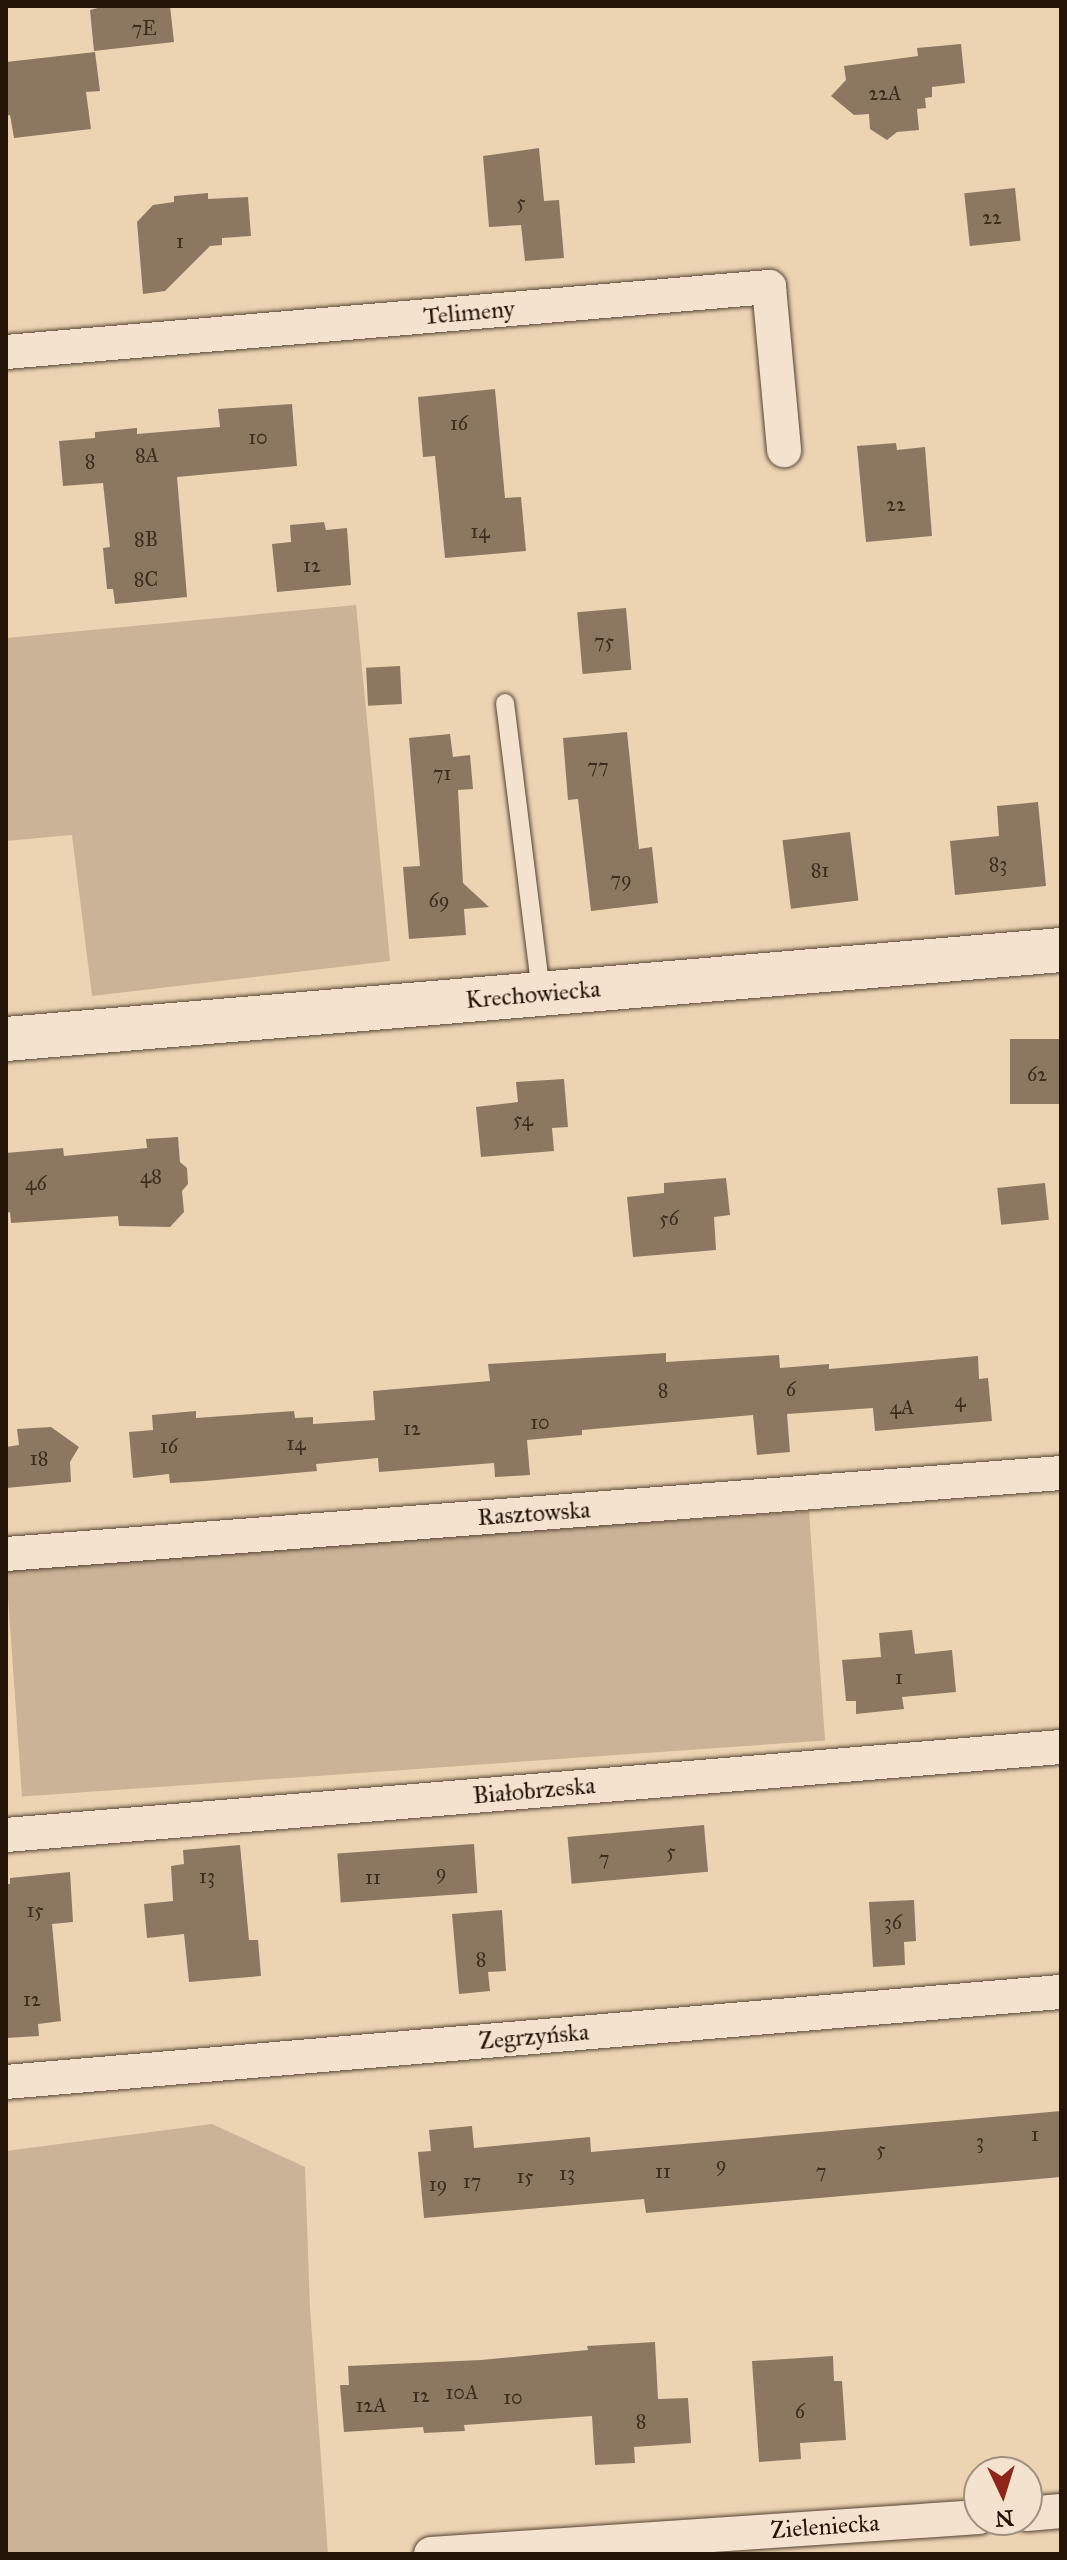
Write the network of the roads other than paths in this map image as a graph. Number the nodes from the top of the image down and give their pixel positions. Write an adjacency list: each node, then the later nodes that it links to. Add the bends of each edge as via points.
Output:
1 (6, 352): 2 (street, Telimeny, via 769,287)
2 (784, 450)
3 (505, 703): 5 (lane)
4 (1061, 950): 5 (street, Krechowiecka)
5 (541, 994): 6 (street, Krechowiecka)
6 (6, 1039)
7 (1061, 1473): 8 (street, Rasztowska)
8 (6, 1554)
9 (1061, 1747): 10 (street, Białobrzeska)
10 (6, 1835)
11 (1061, 1992): 12 (street, Zegrzyńska)
12 (6, 2082)
13 (963, 2518): 14 (street, Zieleniecka)
14 (431, 2554)

